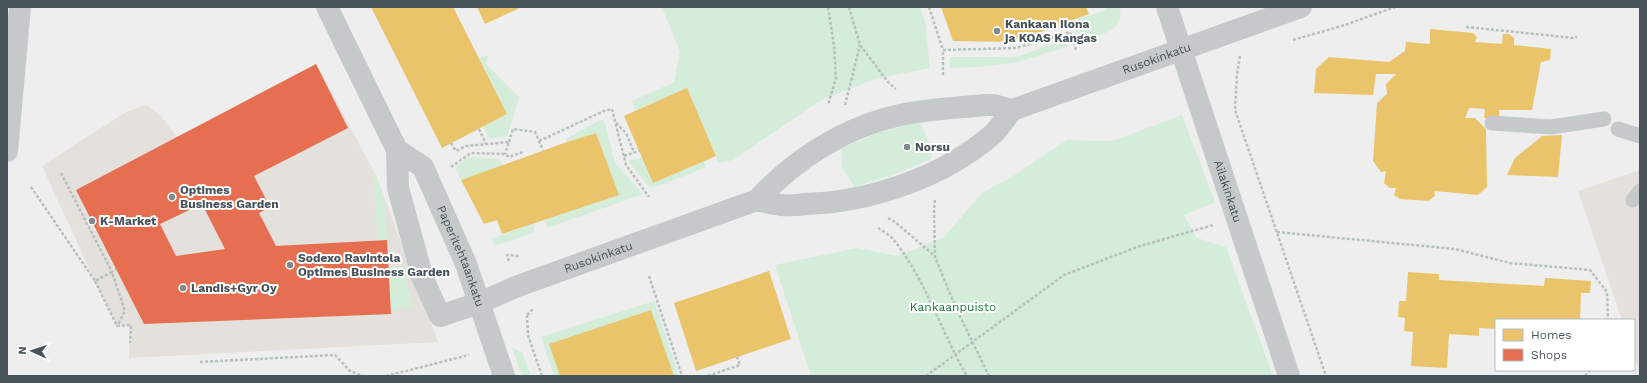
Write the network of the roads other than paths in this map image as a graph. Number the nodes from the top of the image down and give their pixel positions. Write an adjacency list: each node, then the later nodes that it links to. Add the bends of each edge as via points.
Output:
1 (20, 7): 12 (street)
2 (327, 7): 11 (street)
3 (1167, 7): 5 (street, Ailakinkatu)
4 (1302, 7): 5 (street, Rusokinkatu)
5 (1182, 50): 6 (street, Rusokinkatu); 16 (street, Ailakinkatu, via 1236,222)
6 (1012, 110): 13 (street, Rusokinkatu, via 985,105 921,111 873,123 845,134 808,156 775,181); 13 (street, via 993,133 956,160 929,175 856,198 825,204 782,205)
7 (1604, 119): 8 (lane, via 1552,128)
8 (1492, 123)
9 (1618, 129): 10 (lane)
10 (1640, 136)
11 (397, 150): 14 (street, Paperitehtaankatu, via 423,167 466,264); 14 (street, Rusokinkatu, via 398,188 423,279 440,316)
12 (7, 151)
13 (758, 200): 14 (street, Rusokinkatu, via 518,286)
14 (479, 303): 15 (street, Paperitehtaankatu)
15 (504, 376)
16 (1289, 376)

